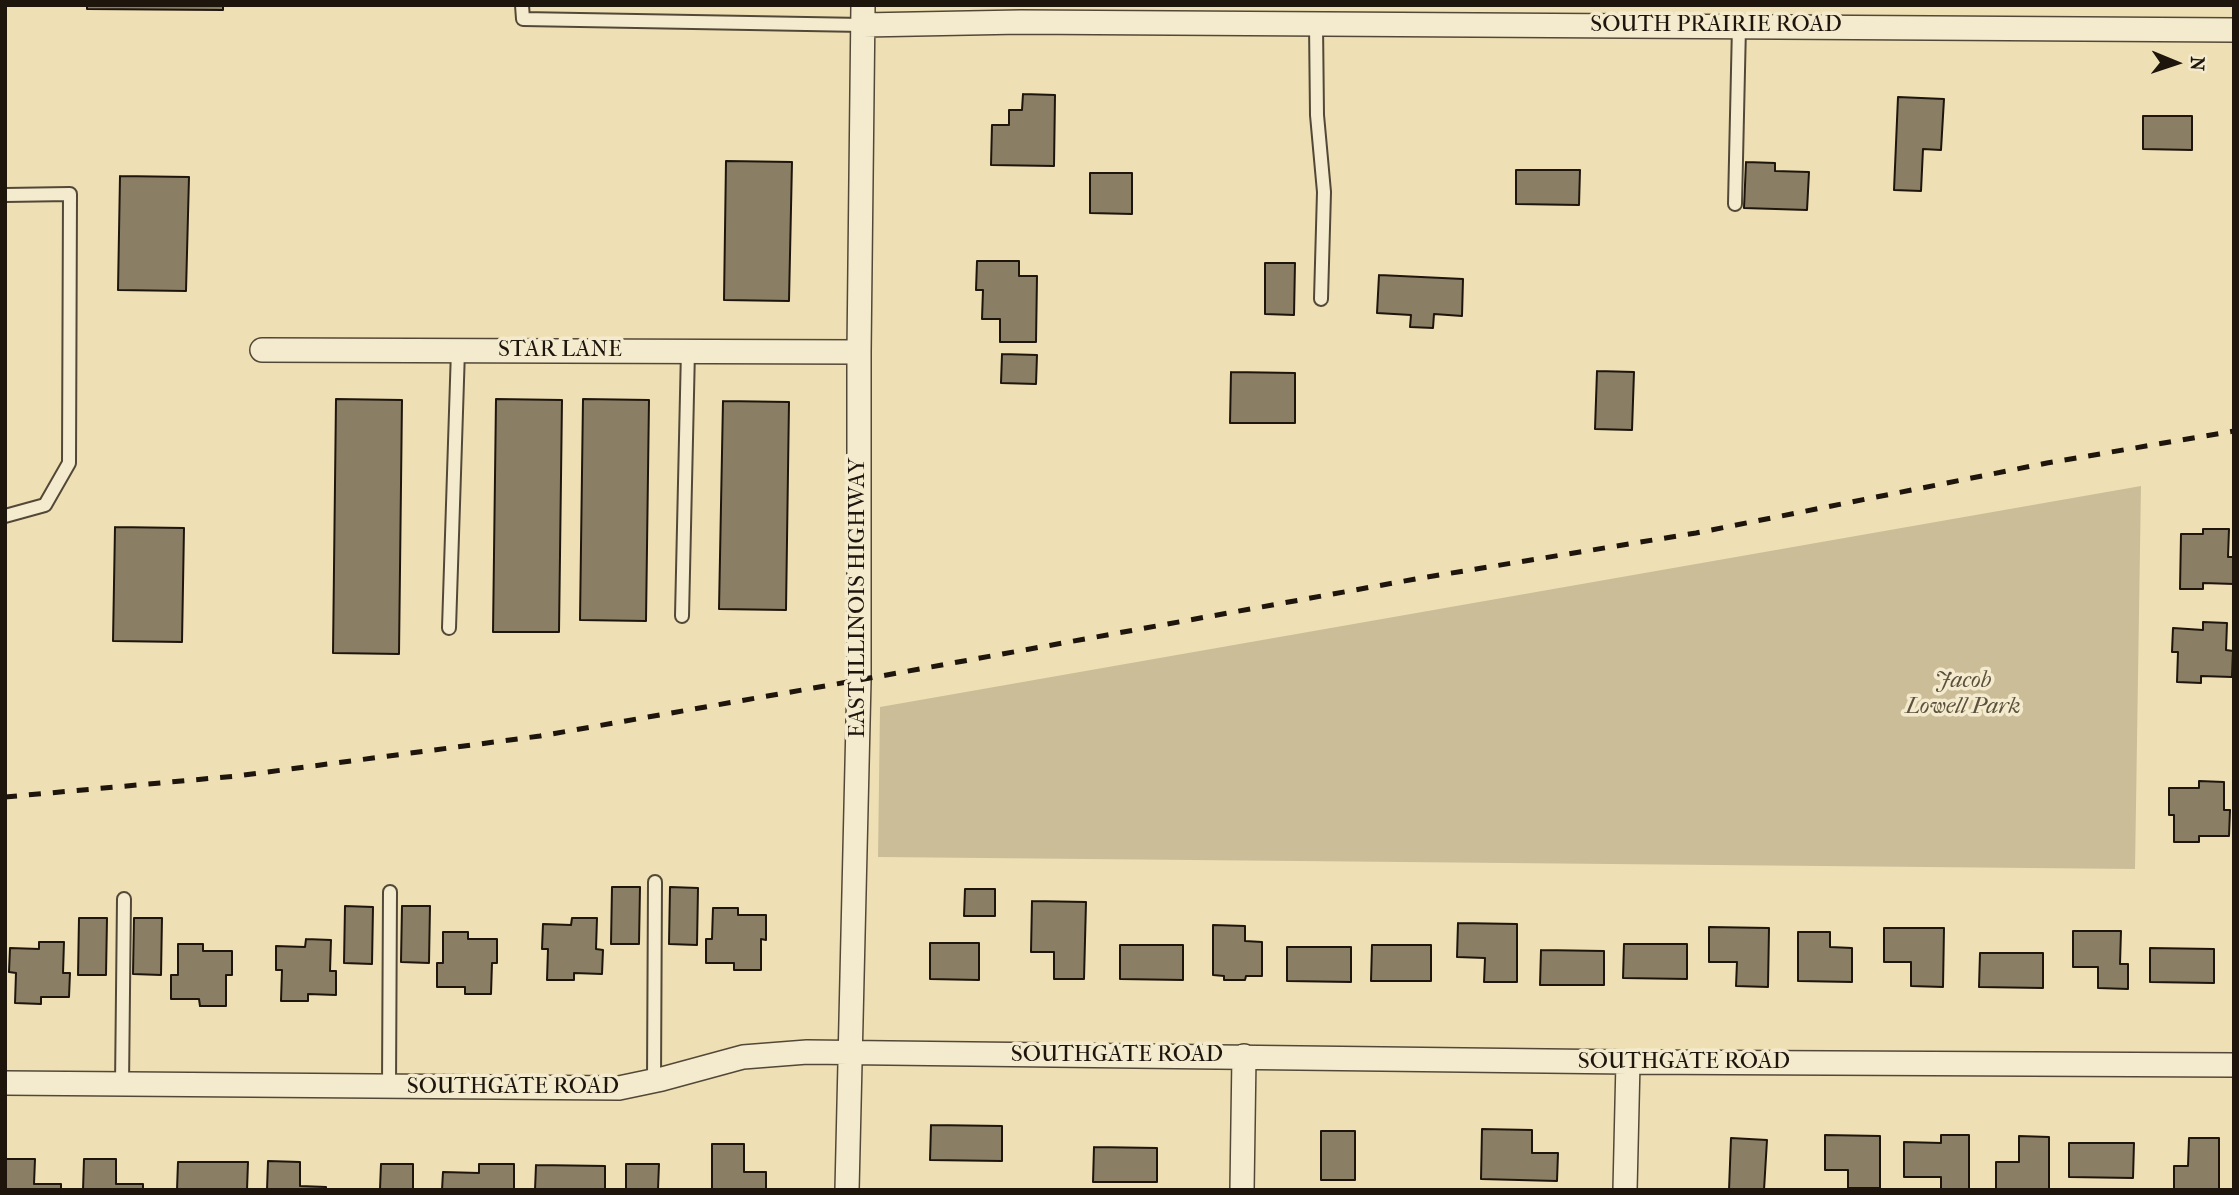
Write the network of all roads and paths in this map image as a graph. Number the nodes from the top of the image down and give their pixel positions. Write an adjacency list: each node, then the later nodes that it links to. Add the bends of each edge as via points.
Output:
1 (522, 5): 2 (lane, via 523,19)
2 (863, 15): 4 (street, SOUTH PRAIRIE ROAD, via 1021,22); 13 (street, EAST ILLINOIS HIGHWAY)
3 (1849, 16): 5 (street, SOUTH PRAIRIE ROAD); 6 (street, SOUTH PRAIRIE ROAD)
4 (1317, 23): 5 (street, SOUTH PRAIRIE ROAD); 9 (lane, via 1317,115 1324,192)
5 (1739, 26): 8 (lane)
6 (2234, 30)
7 (5, 195): 14 (lane, via 70,194 69,463 45,505)
8 (1735, 204)
9 (1321, 299)
10 (262, 350): 11 (street, STAR LANE)
11 (458, 350): 12 (street, STAR LANE); 16 (lane)
12 (688, 350): 13 (street, STAR LANE); 15 (lane)
13 (859, 352): 20 (street, EAST ILLINOIS HIGHWAY, via 859,680)
14 (5, 516)
15 (682, 616)
16 (449, 628)
17 (655, 882): 24 (lane)
18 (390, 892): 27 (lane)
19 (124, 899): 26 (lane)
20 (849, 1053): 21 (street, SOUTHGATE ROAD); 24 (street, SOUTHGATE ROAD, via 762,1054); 28 (street, EAST ILLINOIS HIGHWAY)
21 (1244, 1056): 22 (street, SOUTHGATE ROAD); 29 (street)
22 (1628, 1062): 23 (street, SOUTHGATE ROAD); 30 (street)
23 (2234, 1065)
24 (654, 1081): 27 (street, SOUTHGATE ROAD, via 586,1089)
25 (5, 1083): 26 (street, SOUTHGATE ROAD)
26 (122, 1086): 27 (street, SOUTHGATE ROAD)
27 (389, 1087)
28 (846, 1190)
29 (1242, 1190)
30 (1625, 1190)

